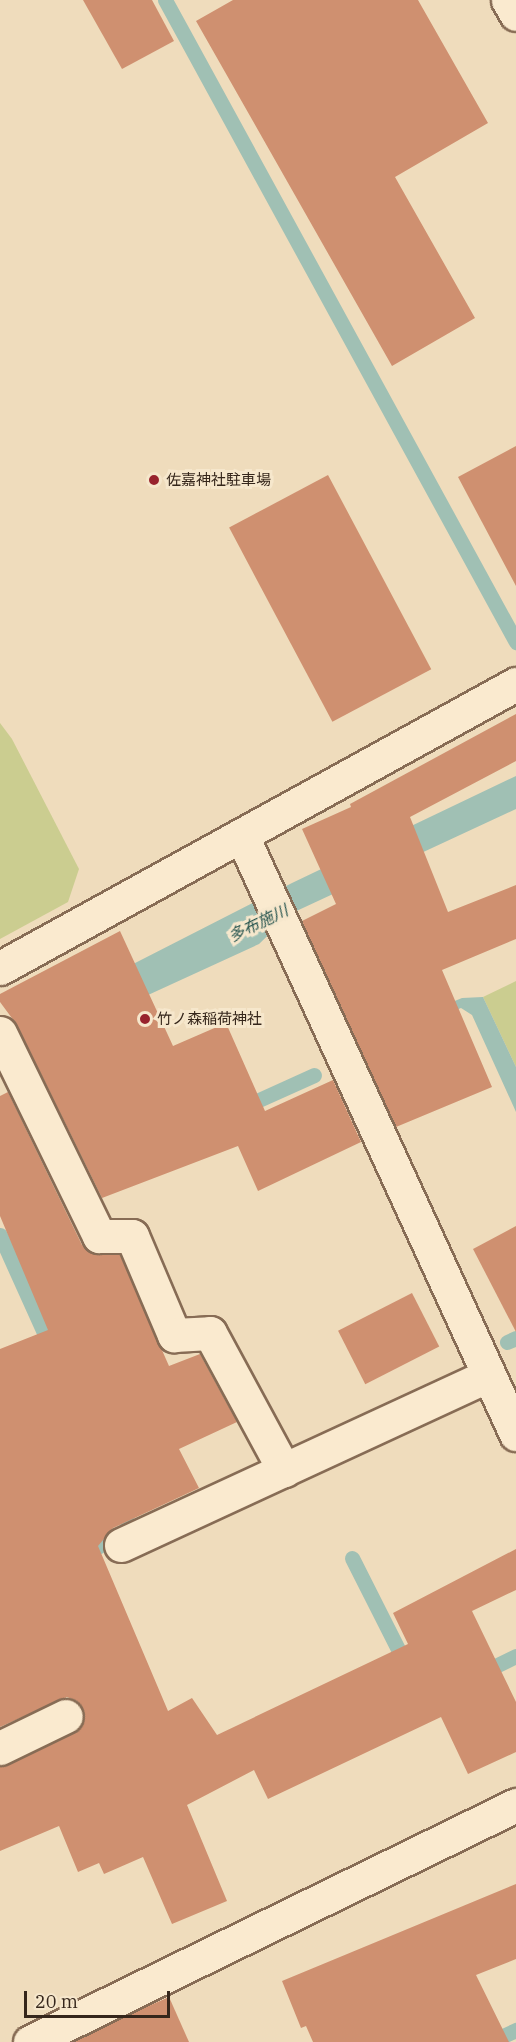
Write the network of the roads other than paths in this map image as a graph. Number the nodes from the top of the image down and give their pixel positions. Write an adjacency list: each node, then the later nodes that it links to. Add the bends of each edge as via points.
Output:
1 (508, 0): 2 (street)
2 (516, 14)
3 (516, 684): 4 (street)
4 (242, 836): 5 (street); 7 (street)
5 (0, 968)
6 (0, 1033): 9 (street, via 99,1236 132,1236 174,1335 210,1333)
7 (489, 1375): 8 (street); 9 (street)
8 (516, 1434)
9 (284, 1470): 10 (street)
10 (121, 1545)
11 (66, 1716): 12 (street)
12 (0, 1748)
13 (516, 1805): 14 (street)
14 (30, 2042)

